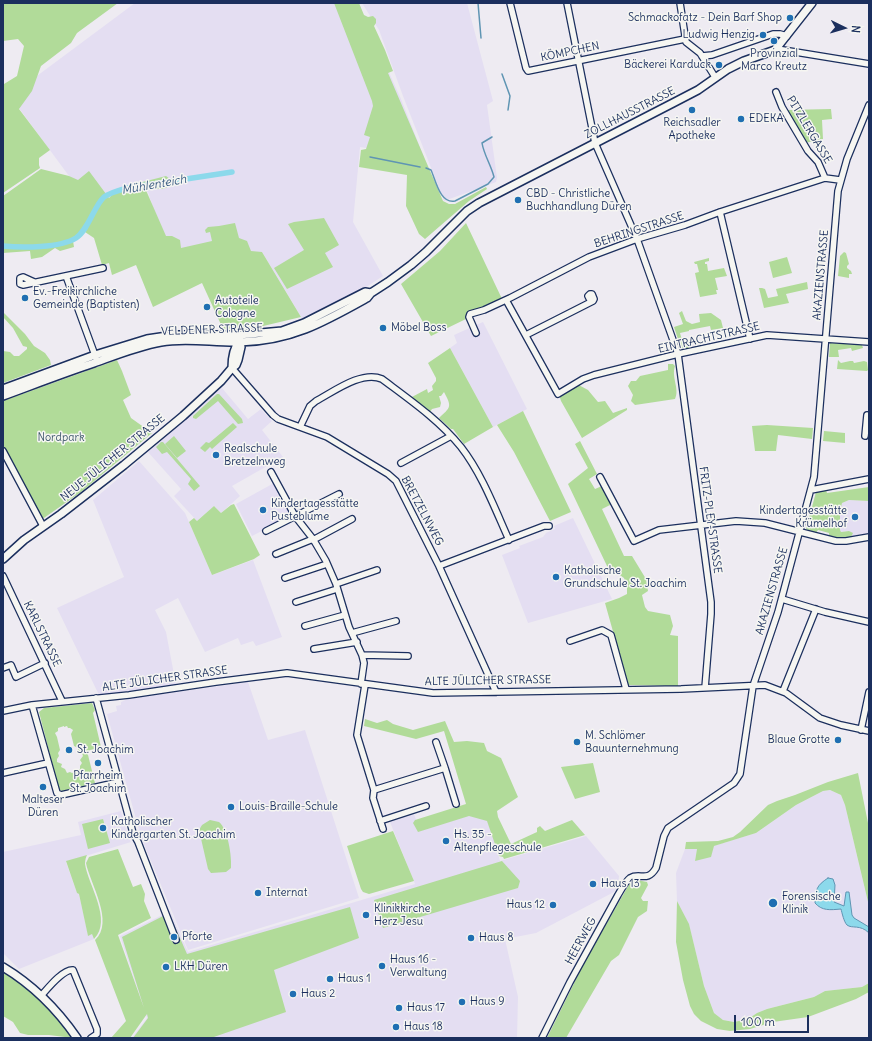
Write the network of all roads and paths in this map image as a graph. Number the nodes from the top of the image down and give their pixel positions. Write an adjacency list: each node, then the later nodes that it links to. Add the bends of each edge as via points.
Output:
1 (510, 3): 9 (street, KÖMPCHEN, via 527,70)
2 (567, 3): 9 (street, FRITZ-PLEY-STRASSE)
3 (680, 3): 6 (street)
4 (812, 3): 5 (street, ZOLLHAUSSTRASSE)
5 (787, 36): 7 (street, ZOLLHAUSSTRASSE); 8 (street, via 773,34 712,55)
6 (685, 39): 8 (street, via 687,44); 9 (street, KÖMPCHEN)
7 (777, 49): 10 (street); 11 (street, ZOLLHAUSSTRASSE)
8 (702, 56): 11 (street)
9 (578, 61): 14 (street, FRITZ-PLEY-STRASSE)
10 (869, 64)
11 (715, 77): 14 (street, ZOLLHAUSSTRASSE, via 698,90)
12 (776, 92): 15 (street, PITZLERGASSE, via 782,108 808,151 818,162)
13 (869, 105): 16 (street, AKAZIENSTRASSE)
14 (595, 143): 18 (street, ZOLLHAUSSTRASSE, via 479,203); 19 (street, FRITZ-PLEY-STRASSE)
15 (825, 178): 16 (street, BEHRINGSTRASSE); 17 (street, BEHRINGSTRASSE)
16 (840, 180): 27 (street, AKAZIENSTRASSE)
17 (720, 212): 19 (street, BEHRINGSTRASSE); 29 (street)
18 (447, 231): 28 (street, VELDENER STRASSE, via 411,265 367,298 306,330 265,340)
19 (638, 239): 23 (street, BEHRINGSTRASSE, via 589,257); 31 (street, FRITZ-PLEY-STRASSE)
20 (103, 268): 21 (street)
21 (66, 276): 22 (street); 32 (street)
22 (34, 282)
23 (506, 300): 25 (street, BEHRINGSTRASSE, via 470,314); 26 (street)
24 (591, 302): 26 (street)
25 (476, 333)
26 (526, 335): 31 (street, EINTRACHTSTRASSE, via 558,394 594,375)
27 (826, 338): 29 (street, EINTRACHTSTRASSE, via 773,334); 30 (street, EINTRACHTSTRASSE); 46 (street, AKAZIENSTRASSE)
28 (239, 339): 32 (street, VELDENER STRASSE, via 174,340); 33 (street, via 234,350)
29 (750, 339): 31 (street, EINTRACHTSTRASSE)
30 (869, 342)
31 (678, 354): 50 (street, FRITZ-PLEY-STRASSE)
32 (96, 358): 34 (street, VELDENER STRASSE); 35 (street, VELDENER STRASSE)
33 (232, 368): 38 (street, BRETZELNWEG, via 273,415); 51 (street, NEUE JÜLICHER STRASSE, via 222,381 160,435)
34 (3, 389)
35 (3, 396)
36 (867, 415): 37 (street)
37 (868, 424): 40 (street)
38 (300, 427): 39 (street, via 310,406 316,400 362,377 377,377 433,418); 61 (street, BRETZELNWEG, via 327,437 393,477)
39 (451, 436): 42 (street); 57 (street, via 482,481)
40 (865, 436)
41 (3, 451): 51 (street)
42 (402, 463)
43 (271, 472): 48 (street)
44 (600, 477): 50 (street, via 631,543 659,530)
45 (869, 480): 46 (street)
46 (811, 490): 54 (street, AKAZIENSTRASSE)
47 (339, 494): 48 (street)
48 (295, 516): 53 (street); 56 (street)
49 (352, 519): 56 (street)
50 (701, 524): 54 (street, via 765,522); 83 (street, FRITZ-PLEY-STRASSE, via 711,602)
51 (43, 526): 59 (street, NEUE JÜLICHER STRASSE)
52 (549, 526): 57 (street)
53 (266, 531)
54 (800, 531): 55 (street, via 842,542); 66 (street, AKAZIENSTRASSE)
55 (869, 537)
56 (313, 539): 58 (street); 60 (street)
57 (509, 540): 61 (street)
58 (276, 554)
59 (3, 559)
60 (327, 564): 64 (street); 65 (street)
61 (439, 566): 86 (street, BRETZELNWEG)
62 (377, 570): 65 (street)
63 (3, 576): 79 (street, KARLSTRASSE)
64 (285, 578)
65 (337, 587): 67 (street); 69 (street)
66 (782, 599): 68 (street); 82 (street, AKAZIENSTRASSE)
67 (296, 602)
68 (816, 609): 71 (street); 85 (street)
69 (345, 615): 72 (street); 73 (street)
70 (396, 621): 73 (street)
71 (869, 622)
72 (306, 626)
73 (352, 633): 75 (street)
74 (570, 641): 84 (street, via 602,630 611,635)
75 (357, 642): 76 (street); 77 (street)
76 (314, 649)
77 (362, 655): 78 (street); 81 (street)
78 (408, 656)
79 (45, 663): 80 (street, via 16,677 11,665); 89 (street, KARLSTRASSE)
80 (3, 668)
81 (363, 685): 86 (street, ALTE JÜLICHER STRASSE, via 433,693); 88 (street, ALTE JÜLICHER STRASSE, via 295,674 278,674); 99 (street, via 357,735)
82 (753, 686): 83 (street, ALTE JÜLICHER STRASSE); 85 (street, ALTE JÜLICHER STRASSE, via 765,685); 104 (street, AKAZIENSTRASSE, via 741,769 737,779 734,784 668,828)
83 (705, 688): 84 (street, ALTE JÜLICHER STRASSE)
84 (626, 689): 86 (street, ALTE JÜLICHER STRASSE)
85 (783, 691): 92 (street, ALTE JÜLICHER STRASSE, via 820,718)
86 (496, 692)
87 (869, 692): 92 (street)
88 (96, 698): 89 (street, ALTE JÜLICHER STRASSE); 98 (street)
89 (62, 701): 90 (street, ALTE JÜLICHER STRASSE)
90 (32, 704): 91 (street, ALTE JÜLICHER STRASSE); 95 (street)
91 (3, 711)
92 (861, 730): 93 (street, ALTE JÜLICHER STRASSE)
93 (869, 731)
94 (436, 742): 96 (street)
95 (48, 763): 97 (street); 98 (street, via 58,794)
96 (445, 768): 99 (street); 100 (street)
97 (3, 773)
98 (119, 782): 105 (street, via 133,833)
99 (374, 790): 102 (street)
100 (456, 804)
101 (426, 806): 102 (street)
102 (380, 821): 103 (street)
103 (383, 829)
104 (653, 873): 110 (street, HEERWEG, via 650,876 630,878 624,886)
105 (176, 940)
106 (3, 967): 107 (street)
107 (41, 996): 108 (street, via 61,1015); 109 (street, via 63,974 73,970 97,1029 97,1034)
108 (77, 1038)
109 (91, 1038)
110 (542, 1038)

